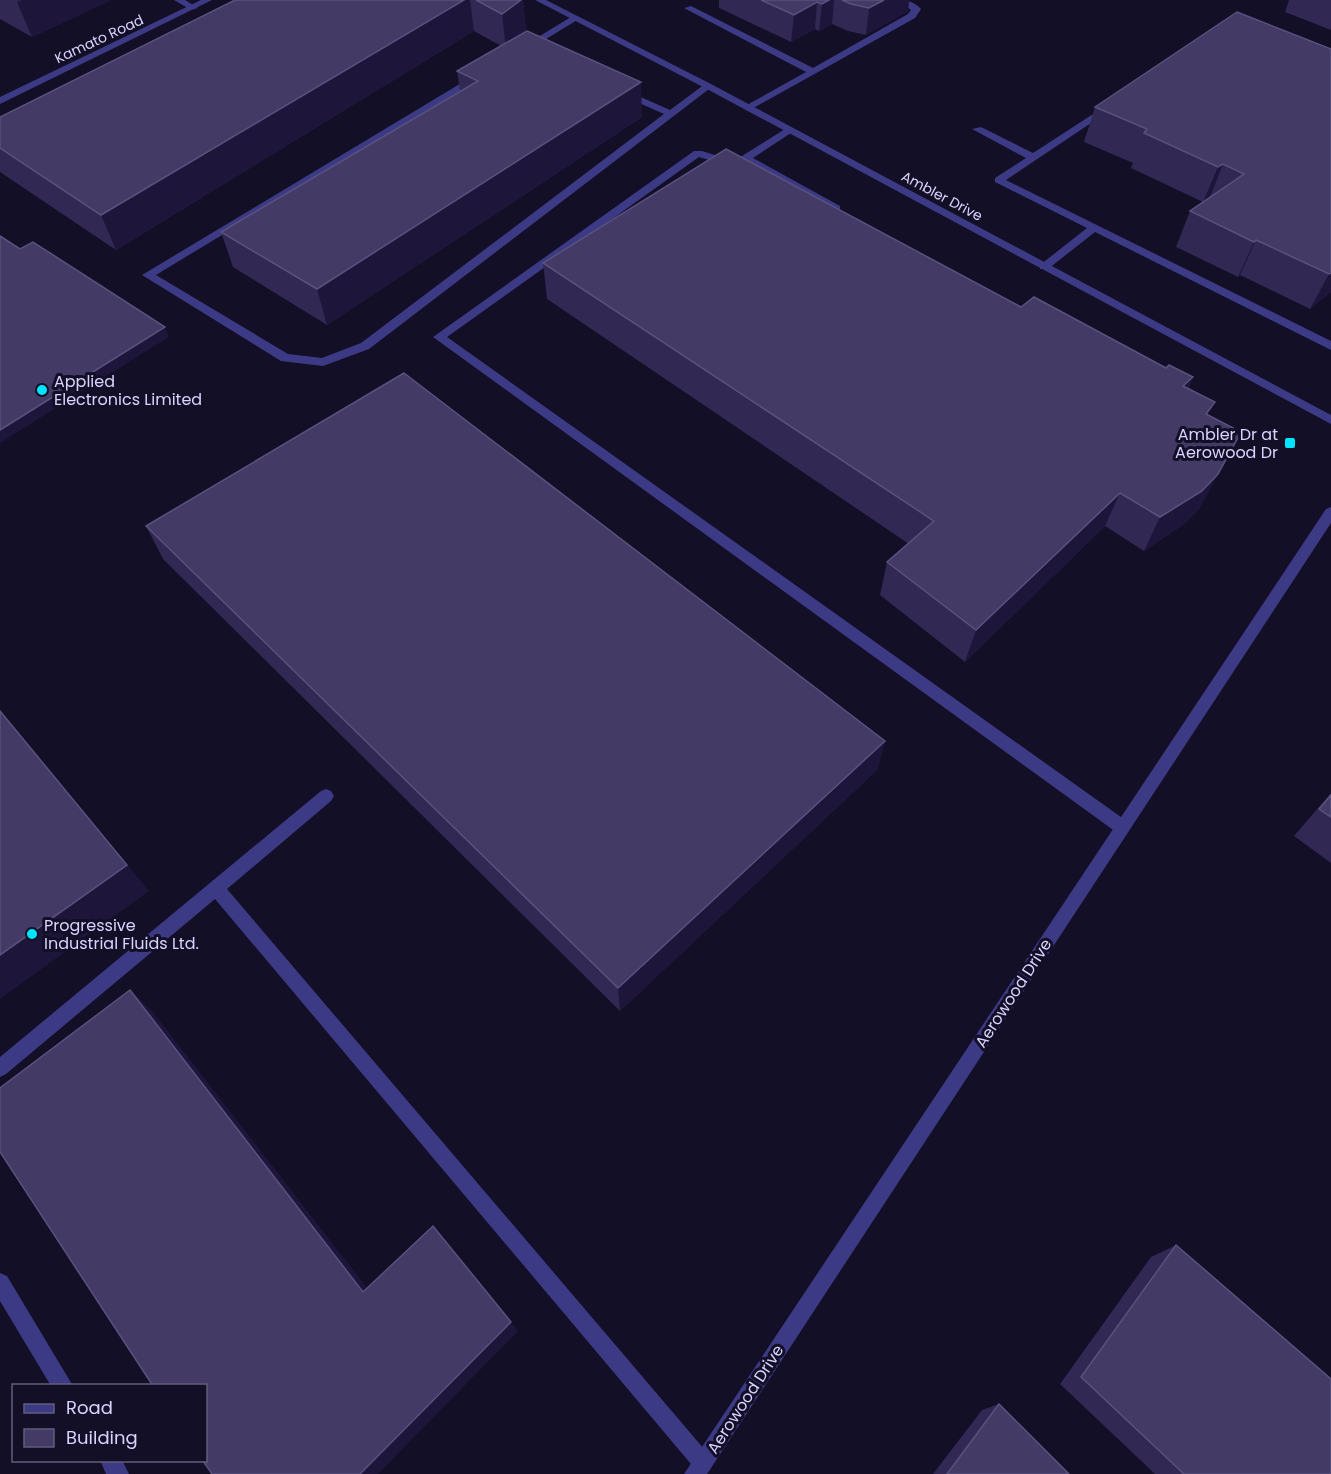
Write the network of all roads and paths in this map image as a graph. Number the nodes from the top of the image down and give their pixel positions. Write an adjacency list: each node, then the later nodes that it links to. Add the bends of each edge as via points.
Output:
1 (178, 0): 6 (street)
2 (208, 0): 6 (street, Kamato Road)
3 (538, 0): 7 (street, Ambler Drive)
4 (903, 0): 9 (street, via 916,9 912,16)
5 (696, 4): 9 (street, via 688,8)
6 (194, 8): 13 (street, Kamato Road)
7 (574, 19): 8 (street, via 531,50); 12 (street, Ambler Drive)
8 (515, 54)
9 (813, 72): 15 (street)
10 (485, 73): 16 (street, via 148,275 285,358 323,362 365,346)
11 (609, 86): 16 (street)
12 (708, 86): 15 (street, Ambler Drive); 16 (street)
13 (0, 101)
14 (1112, 106): 19 (street)
15 (748, 108): 18 (street, Ambler Drive)
16 (672, 114)
17 (977, 129): 19 (street)
18 (789, 131): 20 (street); 23 (street, Ambler Drive)
19 (1032, 157): 22 (street, via 999,180)
20 (746, 159): 21 (street); 28 (street, via 735,165 698,153 439,337)
21 (849, 216)
22 (1093, 229): 23 (street); 24 (street)
23 (1044, 267): 25 (street, Ambler Drive)
24 (1331, 346)
25 (1331, 420)
26 (1331, 512): 28 (street, Aerowood Drive)
27 (326, 796): 29 (street)
28 (1122, 827): 33 (street, Aerowood Drive)
29 (216, 888): 30 (street); 33 (street)
30 (0, 1068)
31 (0, 1283): 32 (street)
32 (62, 1384)
33 (699, 1469)

